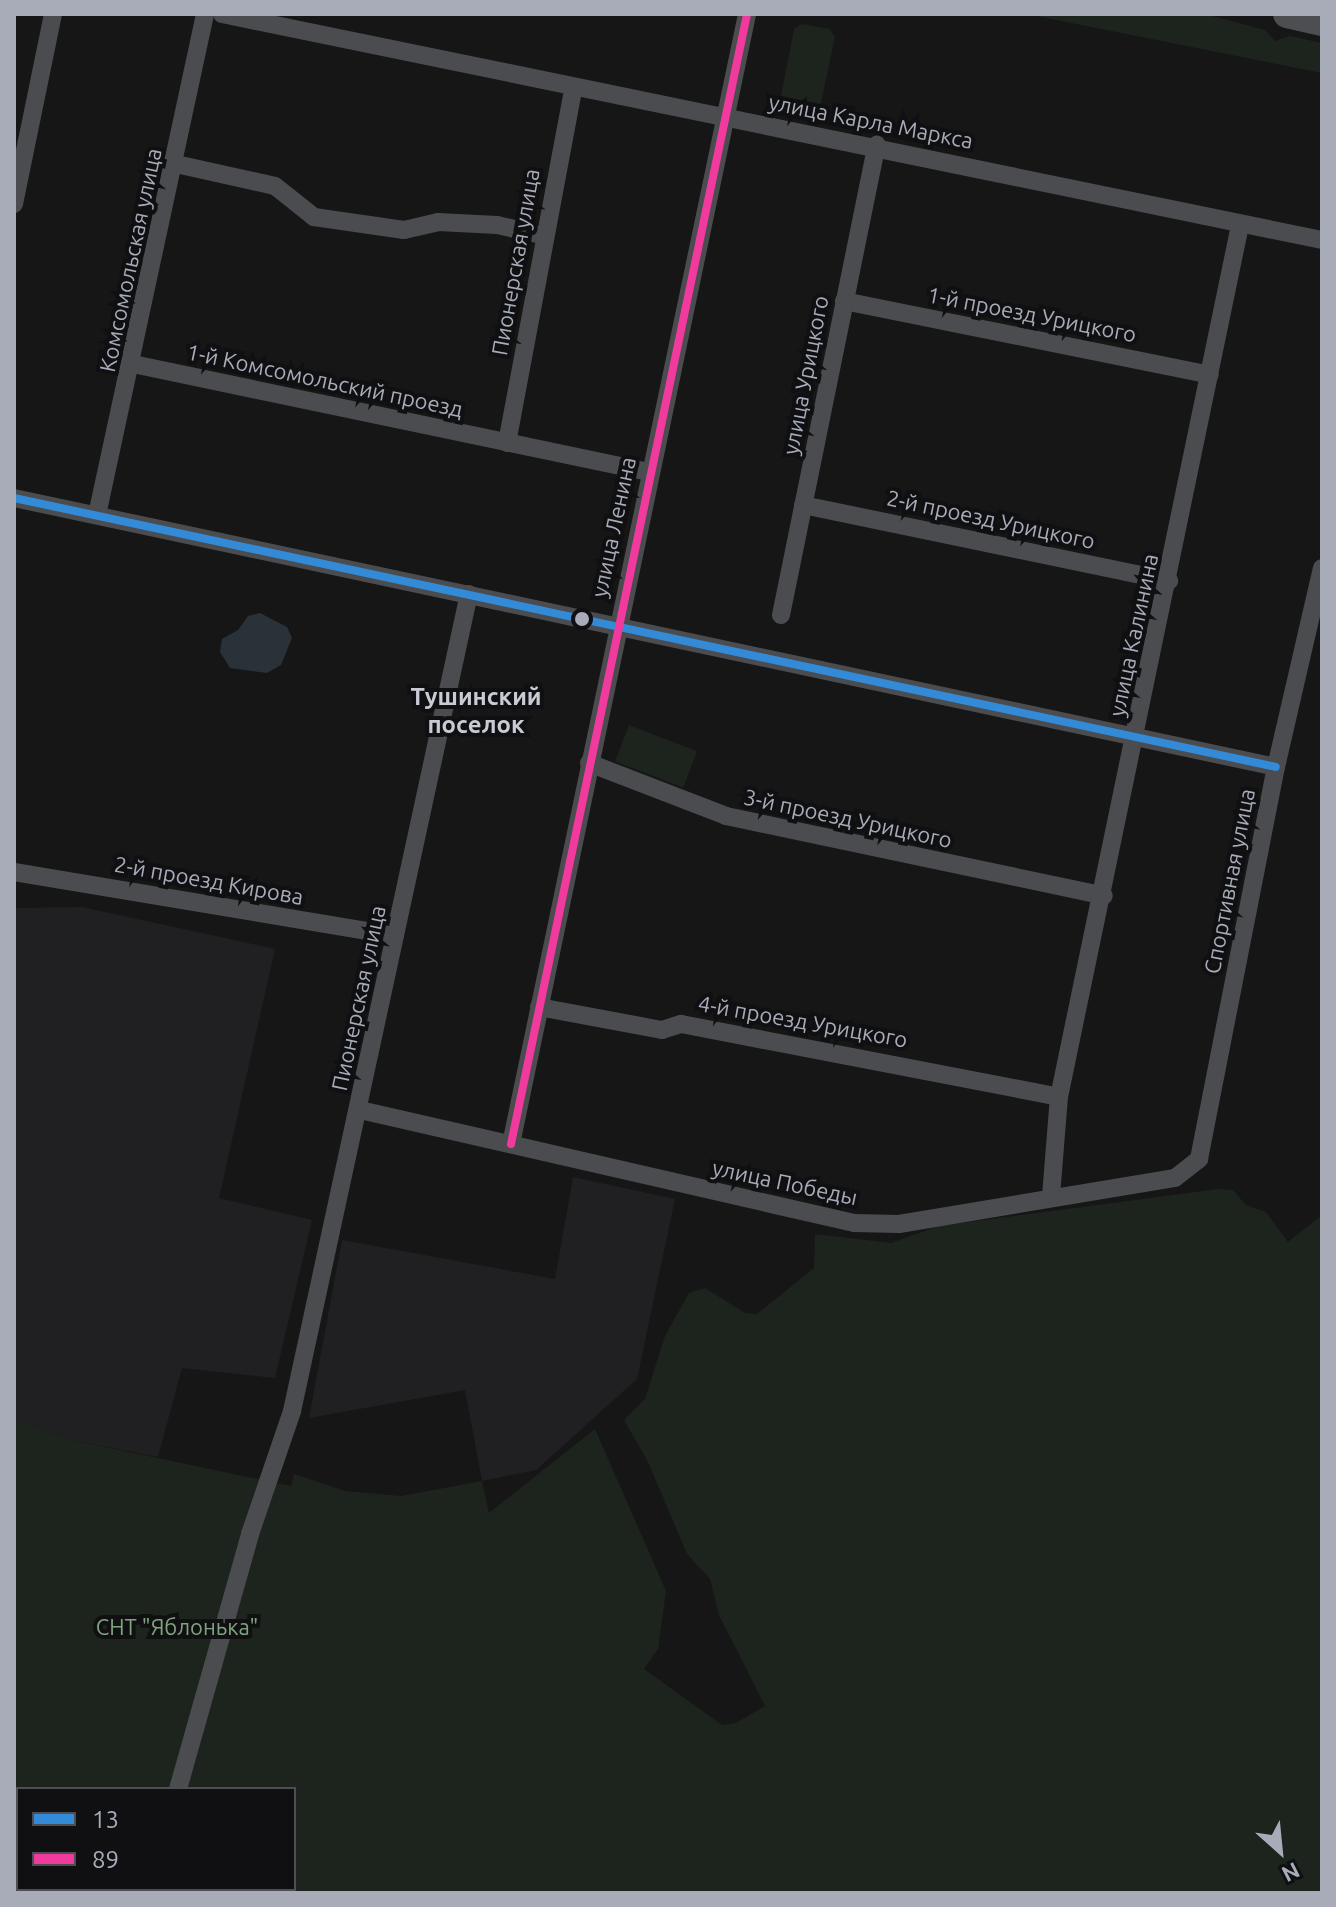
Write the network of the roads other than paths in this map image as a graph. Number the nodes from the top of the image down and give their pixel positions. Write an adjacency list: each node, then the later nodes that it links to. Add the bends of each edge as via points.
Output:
1 (53, 14): 11 (street)
2 (205, 14): 10 (street, Комсомольская улица)
3 (222, 14): 7 (street, улица Карла Маркса)
4 (747, 14): 8 (street, улица Ленина)
5 (1287, 14): 6 (main road)
6 (1322, 22)
7 (573, 90): 8 (street, улица Карла Маркса); 13 (street, Пионерская улица)
8 (728, 117): 9 (street, улица Карла Маркса); 19 (street, улица Ленина)
9 (877, 145): 12 (street, улица Карла Маркса); 15 (street, улица Урицкого)
10 (176, 164): 13 (street, via 275,186 314,217 404,230 438,222 497,225); 16 (street, Комсомольская улица)
11 (14, 204)
12 (1240, 225): 14 (street, улица Карла Маркса); 17 (street, улица Калинина)
13 (542, 235): 18 (street, Пионерская улица)
14 (1322, 240)
15 (844, 301): 17 (street, 1-й проезд Урицкого); 21 (street, улица Урицкого)
16 (133, 364): 18 (street, 1-й Комсомольский проезд); 22 (street, Комсомольская улица)
17 (1210, 375): 24 (street, улица Калинина)
18 (507, 443): 19 (street)
19 (649, 472): 27 (street, улица Ленина)
20 (14, 498): 22 (street)
21 (803, 505): 24 (street, 2-й проезд Урицкого); 26 (street, улица Урицкого)
22 (97, 515): 25 (street)
23 (1322, 568): 30 (street, Спортивная улица)
24 (1169, 581): 28 (street, улица Калинина)
25 (469, 594): 27 (street); 33 (street, Пионерская улица)
26 (781, 615)
27 (618, 625): 28 (street); 29 (street, улица Ленина)
28 (1135, 740): 30 (street); 32 (street, улица Калинина)
29 (589, 763): 32 (street, 3-й проезд Урицкого, via 726,816); 34 (street, улица Ленина)
30 (1276, 767): 38 (street, Спортивная улица)
31 (14, 872): 33 (street, 2-й проезд Кирова)
32 (1104, 896): 35 (street, улица Калинина)
33 (395, 936): 36 (street, Пионерская улица)
34 (539, 1007): 35 (street, 4-й проезд Урицкого, via 662,1030 681,1024); 37 (street, улица Ленина)
35 (1059, 1097): 39 (street, улица Калинина)
36 (360, 1110): 37 (street, улица Победы); 40 (street, Пионерская улица, via 292,1411 250,1534)
37 (511, 1144): 39 (street, улица Победы, via 854,1223 899,1224)
38 (1199, 1159): 39 (street, улица Победы, via 1175,1178)
39 (1051, 1196)
40 (179, 1787)

